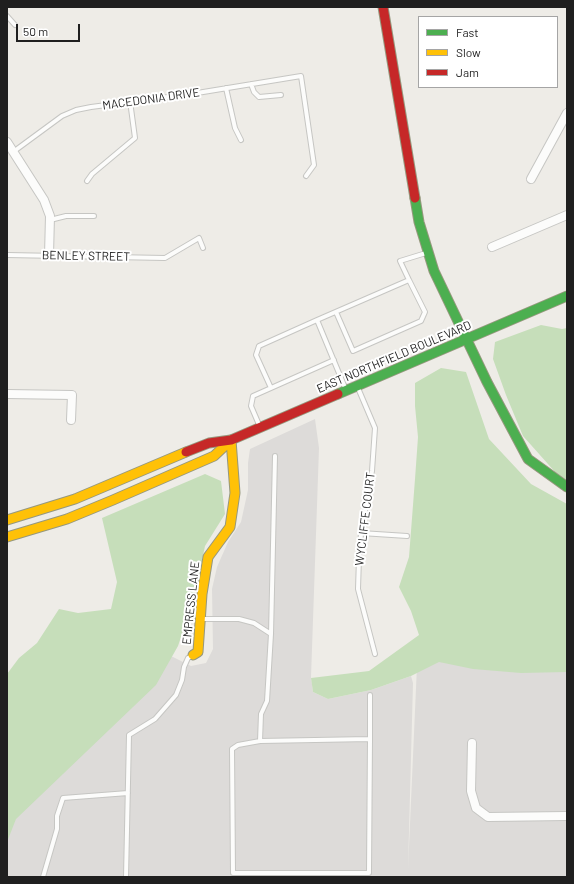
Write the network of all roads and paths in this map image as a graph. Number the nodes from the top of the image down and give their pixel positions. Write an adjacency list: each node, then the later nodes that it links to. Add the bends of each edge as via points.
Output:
1 (382, 7): 20 (main road, via 419,222)
2 (7, 16): 3 (lane)
3 (15, 25)
4 (251, 84): 5 (lane, MACEDONIA DRIVE); 6 (lane, via 259,97); 12 (lane, MACEDONIA DRIVE, via 302,76 314,165)
5 (226, 88): 7 (lane, MACEDONIA DRIVE); 9 (lane, via 235,128)
6 (281, 95)
7 (130, 101): 11 (lane, MACEDONIA DRIVE, via 76,110 62,116); 13 (lane, via 135,138)
8 (567, 113): 14 (street)
9 (241, 140)
10 (7, 142): 11 (street)
11 (13, 152): 17 (street, via 44,200)
12 (306, 176)
13 (87, 180)
14 (531, 180)
15 (567, 215): 18 (street)
16 (94, 216): 17 (lane, via 66,216)
17 (50, 220): 22 (street)
18 (492, 247)
19 (204, 248): 22 (lane, BENLEY STREET, via 199,238 165,258)
20 (429, 252): 23 (lane, via 400,261); 27 (main road, via 434,271)
21 (7, 255): 22 (lane, BENLEY STREET)
22 (49, 255)
23 (409, 280): 25 (lane); 25 (lane, via 425,312 421,321 353,350)
24 (567, 296): 27 (main road, EAST NORTHFIELD BOULEVARD)
25 (336, 312): 26 (lane)
26 (317, 320): 28 (lane); 30 (lane, via 259,346 256,356)
27 (466, 339): 29 (main road, EAST NORTHFIELD BOULEVARD); 37 (main road, via 528,459)
28 (334, 360): 30 (lane); 31 (lane)
29 (357, 385): 31 (main road, EAST NORTHFIELD BOULEVARD); 39 (lane, WYCLIFFE COURT, via 375,428 372,471)
30 (271, 388): 34 (lane, via 253,396 251,406)
31 (346, 390): 34 (main road, EAST NORTHFIELD BOULEVARD)
32 (7, 394): 33 (street, via 72,395)
33 (72, 420)
34 (260, 428): 35 (main road, EAST NORTHFIELD BOULEVARD)
35 (231, 440): 38 (main road, EAST NORTHFIELD BOULEVARD, via 209,443 75,499); 40 (main road, EAST NORTHFIELD BOULEVARD, via 214,456 113,500 67,519); 42 (main road, EMPRESS LANE, via 235,493 230,527 208,557)
36 (275, 456): 43 (lane)
37 (567, 486)
38 (7, 520)
39 (361, 533): 41 (lane); 44 (lane, WYCLIFFE COURT, via 358,589)
40 (7, 536)
41 (407, 536)
42 (201, 619): 43 (lane, via 239,619 254,623); 45 (main road, EMPRESS LANE, via 198,652)
43 (271, 634): 48 (lane, via 267,700 262,714)
44 (375, 654)
45 (193, 655): 50 (lane, via 188,658 184,667 176,695 155,719 129,735)
46 (370, 695): 47 (lane)
47 (370, 739): 48 (lane); 48 (lane, via 369,873 233,873 232,749 238,745)
48 (260, 741)
49 (472, 743): 51 (street, via 471,791 476,808 488,817)
50 (128, 793): 52 (lane, via 63,798); 53 (lane)
51 (567, 816)
52 (43, 877)
53 (126, 877)

